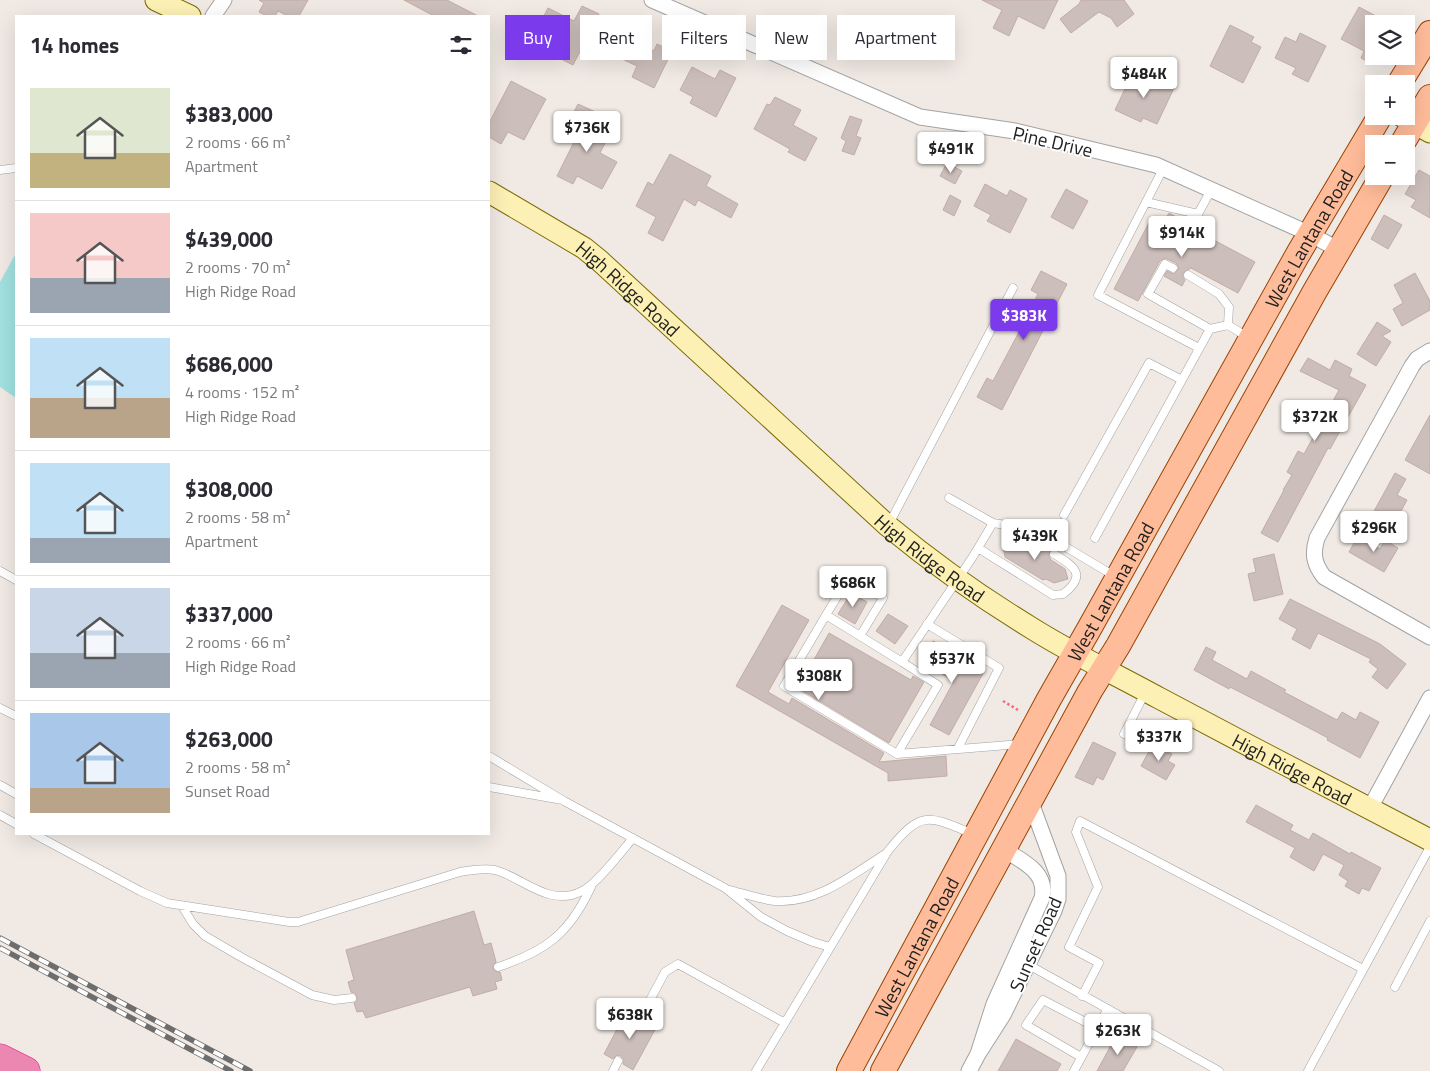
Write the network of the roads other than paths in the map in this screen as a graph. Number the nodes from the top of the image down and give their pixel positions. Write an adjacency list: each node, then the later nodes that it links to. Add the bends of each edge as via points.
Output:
1 (156, 0): 4 (street)
2 (224, 0): 5 (street)
3 (652, 0): 12 (street, Pine Drive, via 920,117 1015,131)
4 (188, 15)
5 (214, 15)
6 (1430, 33): 7 (main road)
7 (1405, 75)
8 (1430, 97): 9 (main road)
9 (1415, 124)
10 (1375, 125): 18 (main road, West Lantana Road)
11 (15, 168): 13 (lane)
12 (1163, 169): 15 (street, Pine Drive); 17 (lane)
13 (0, 170)
14 (1377, 185): 19 (main road, West Lantana Road)
15 (1211, 190): 17 (lane, via 1198,214); 18 (street, Pine Drive)
16 (490, 193): 32 (street, High Ridge Road, via 584,248 600,261)
17 (1146, 202): 26 (lane, via 1098,295)
18 (1310, 234): 19 (street, Pine Drive); 25 (main road, West Lantana Road)
19 (1339, 250): 48 (main road, West Lantana Road)
20 (1173, 268): 24 (lane, via 1165,264 1148,294)
21 (1188, 275): 23 (lane, via 1219,294 1229,307)
22 (1013, 288): 32 (lane)
23 (1228, 325): 24 (lane); 25 (lane)
24 (1210, 329): 26 (lane)
25 (1251, 339): 39 (main road, West Lantana Road)
26 (1199, 348): 28 (lane)
27 (1430, 351): 45 (street, via 1412,366 1317,538 1314,558 1324,577)
28 (1182, 380): 30 (lane, via 1149,363); 34 (lane)
29 (949, 498): 31 (lane)
30 (1064, 515)
31 (993, 523): 33 (lane); 36 (lane)
32 (888, 526): 41 (street, High Ridge Road)
33 (1029, 532): 35 (lane); 39 (lane, via 1044,534)
34 (1095, 538)
35 (1038, 544)
36 (978, 548): 37 (lane, via 1053,595 1058,595 1071,586 1076,571 1073,565); 41 (lane)
37 (1054, 554)
38 (0, 571): 40 (lane)
39 (1118, 578): 46 (main road, West Lantana Road)
40 (15, 579)
41 (957, 580): 43 (lane); 46 (street, High Ridge Road, via 1034,631)
42 (826, 615): 44 (lane); 44 (lane, via 849,578 883,598); 56 (lane, via 784,686)
43 (927, 624): 47 (lane); 55 (lane, via 999,668)
44 (860, 636): 47 (lane)
45 (1430, 637)
46 (1076, 653): 48 (street, High Ridge Road); 54 (main road, West Lantana Road)
47 (902, 662): 56 (lane, via 938,685)
48 (1104, 668): 49 (street, High Ridge Road); 61 (main road, West Lantana Road)
49 (1146, 691): 53 (lane); 63 (street, High Ridge Road)
50 (1430, 698): 63 (street)
51 (0, 708): 52 (lane)
52 (15, 716)
53 (1124, 734)
54 (1024, 744): 55 (lane); 67 (main road, West Lantana Road)
55 (958, 748): 56 (lane)
56 (897, 754)
57 (490, 757): 62 (lane)
58 (0, 785): 60 (lane)
59 (490, 788): 62 (lane)
60 (15, 793)
61 (1030, 800): 71 (main road, West Lantana Road); 79 (street, Sunset Road, via 1058,876 1059,887 1054,910)
62 (564, 801): 68 (lane)
63 (1370, 808): 69 (street, High Ridge Road)
64 (0, 815): 65 (lane)
65 (15, 823)
66 (36, 835): 75 (lane, via 140,891)
67 (975, 835): 71 (main road); 72 (lane, via 927,818 904,831); 96 (main road, West Lantana Road)
68 (633, 838): 73 (lane); 74 (lane)
69 (1430, 840)
70 (1430, 847): 81 (lane)
71 (1003, 849): 78 (street, Sunset Road, via 1033,868 1044,890); 97 (main road, West Lantana Road)
72 (888, 852): 74 (lane, via 832,888 802,899 776,901); 77 (lane)
73 (592, 884): 75 (lane, via 569,896 557,896 495,870 478,869 298,922); 80 (lane, via 581,909 557,937 529,956)
74 (726, 888): 77 (lane, via 781,928)
75 (182, 906): 84 (lane, via 206,936 241,957 326,1000)
76 (1430, 921): 82 (lane)
77 (830, 947): 87 (lane)
78 (1016, 954): 79 (lane); 89 (street, Sunset Road, via 994,1004)
79 (1027, 965): 83 (lane); 89 (street, Sunset Road, via 1003,1015)
80 (498, 967)
81 (1363, 969): 83 (lane, via 1080,821 1076,832 1098,887 1069,947 1099,963); 101 (lane)
82 (1395, 987)
83 (1082, 996): 85 (lane)
84 (352, 998)
85 (1108, 1010): 88 (lane); 100 (lane)
86 (641, 1017): 87 (lane, via 665,972 678,964)
87 (785, 1023): 95 (lane)
88 (1097, 1028): 90 (lane); 90 (lane, via 1043,1000 1026,1025)
89 (978, 1054): 98 (street, Sunset Road)
90 (1081, 1057): 99 (lane)
91 (0, 1058): 93 (highway)
92 (618, 1061): 94 (lane)
93 (26, 1071)
94 (612, 1071)
95 (756, 1071)
96 (849, 1071)
97 (883, 1071)
98 (969, 1071)
99 (1074, 1071)
100 (1219, 1071)
101 (1308, 1071)

